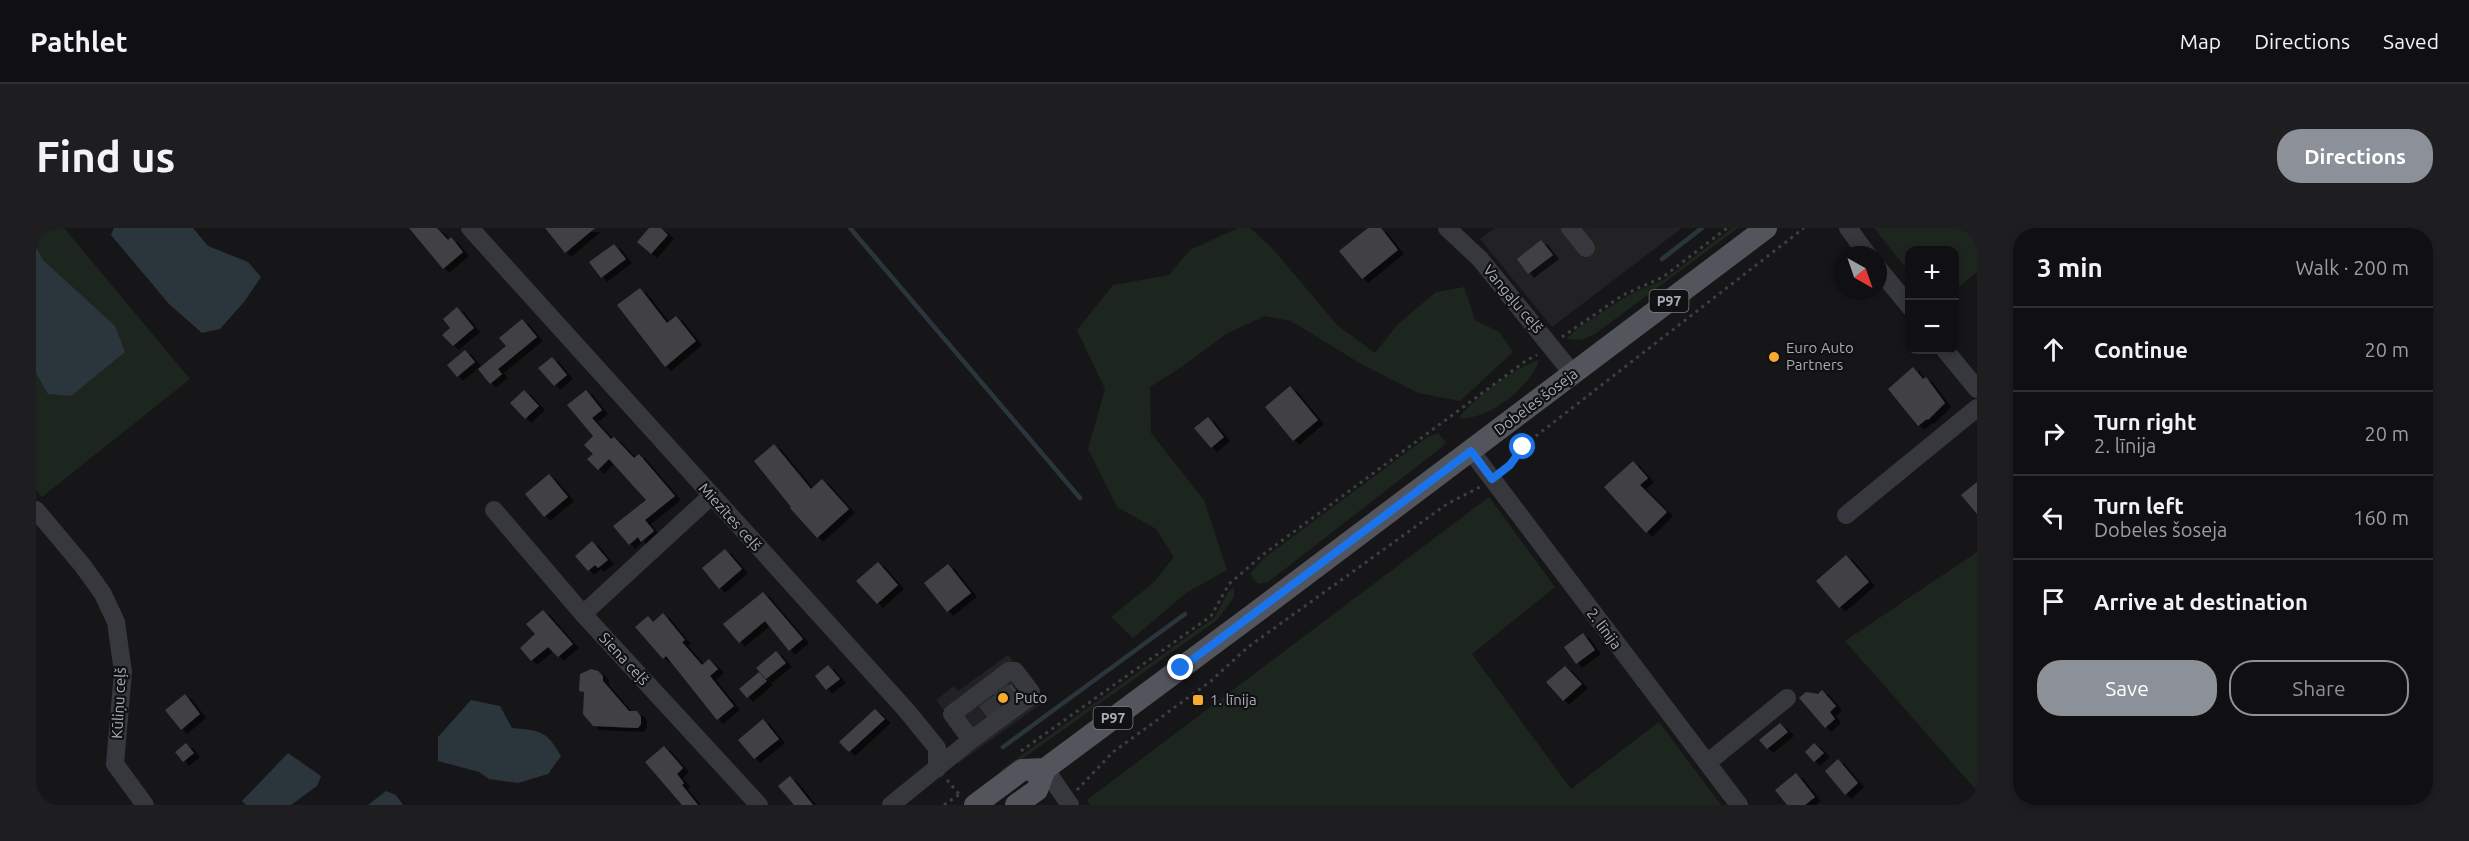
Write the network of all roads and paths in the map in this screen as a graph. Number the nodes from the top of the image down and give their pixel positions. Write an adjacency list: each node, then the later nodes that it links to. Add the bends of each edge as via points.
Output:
1 (470, 228): 19 (street, Miezītes ceļš)
2 (1447, 228): 12 (street, Vangaļu ceļš, via 1480,259)
3 (1570, 228): 9 (street)
4 (1727, 228): 12 (path, via 1663,278 1623,295)
5 (1766, 228): 14 (main road, Dobeles šoseja / P97)
6 (1804, 228): 18 (path, via 1532,439)
7 (1848, 228): 8 (street)
8 (1861, 246)
9 (1586, 248)
10 (1887, 279): 11 (street)
11 (1905, 301)
12 (1551, 345): 14 (street, Vangaļu ceļš); 26 (path, via 1265,553 1229,584 1211,616)
13 (1948, 354): 15 (street)
14 (1573, 374): 17 (main road, Dobeles šoseja / P97)
15 (1977, 389)
16 (1977, 408): 22 (street)
17 (1471, 451): 18 (street, 2. līnija); 29 (main road, Dobeles šoseja / P97)
18 (1492, 479): 27 (street, 2. līnija); 31 (path, via 1447,504 1248,647 1211,681 1113,752)
19 (711, 496): 23 (street); 28 (street, Miezītes ceļš, via 907,711 937,748)
20 (36, 510): 32 (street, Kūliņu ceļš, via 103,594 116,622 123,672 115,764)
21 (494, 510): 23 (street, Siena ceļš)
22 (1846, 515)
23 (583, 614): 33 (street, Siena ceļš)
24 (1787, 698): 27 (street)
25 (982, 715): 25 (street, via 1010,692); 28 (street)
26 (1018, 753)
27 (1707, 763): 37 (street, 2. līnija)
28 (937, 769): 34 (street)
29 (1045, 769): 30 (main road, Dobeles šoseja / P97, via 1022,770); 31 (street); 36 (main road, Dobeles šoseja / P97, via 1037,790)
30 (971, 797): 35 (path)
31 (1068, 802)
32 (145, 805)
33 (759, 805)
34 (891, 805)
35 (944, 805)
36 (1016, 805)
37 (1739, 805)

